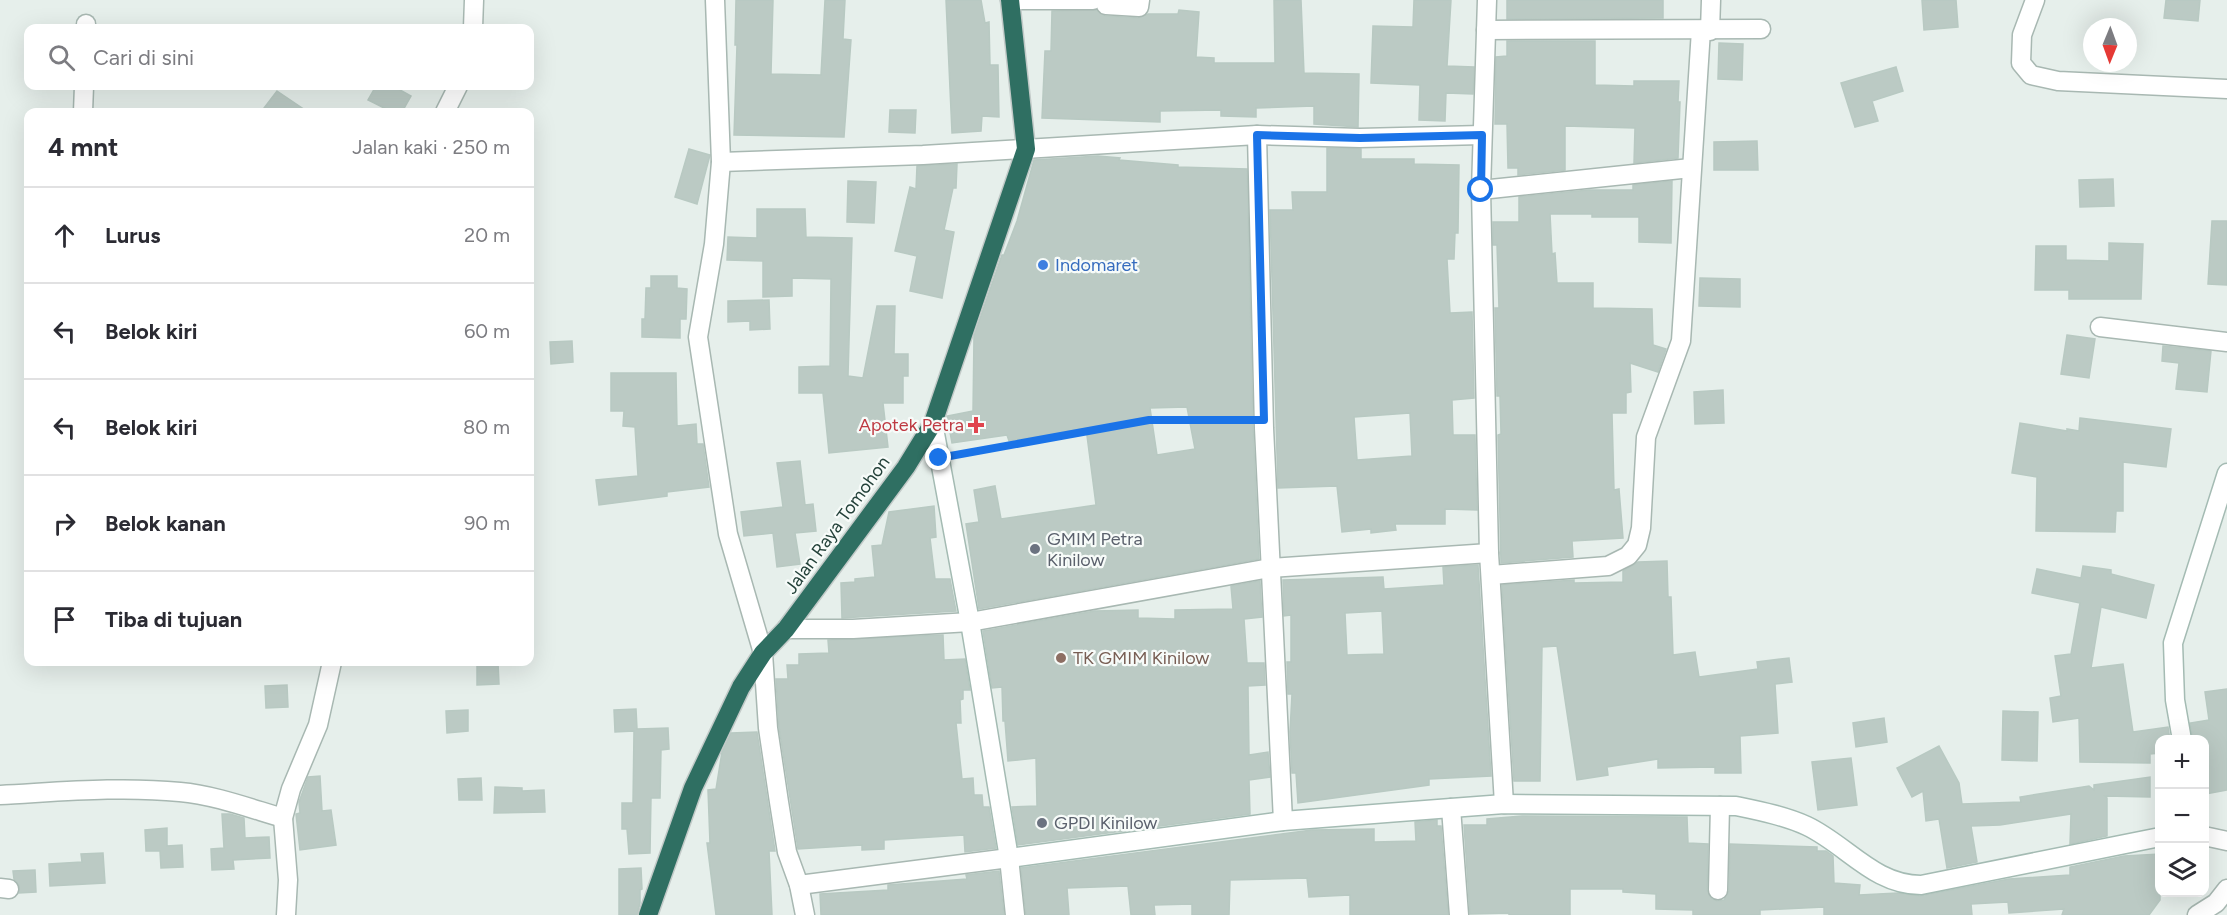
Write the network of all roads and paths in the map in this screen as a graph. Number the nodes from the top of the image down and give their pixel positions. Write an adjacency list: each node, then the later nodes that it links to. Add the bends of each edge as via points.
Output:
1 (474, 0): 10 (street)
2 (715, 0): 22 (street)
3 (1010, 0): 4 (street); 21 (highway, Jalan Raya Tomohon)
4 (1093, 0)
5 (1107, 0): 6 (street, via 1107,5 1139,7)
6 (1140, 0)
7 (1488, 0): 12 (street)
8 (1711, 0): 13 (street)
9 (2036, 0): 14 (street, via 2022,35 2021,63 2031,75 2058,81)
10 (473, 24)
11 (1761, 29): 13 (street)
12 (1486, 30): 13 (street); 20 (street)
13 (1705, 31): 23 (street)
14 (2227, 89)
15 (84, 90): 17 (street)
16 (456, 90): 18 (street)
17 (84, 108)
18 (447, 108)
19 (1257, 135): 20 (street); 21 (street); 27 (street)
20 (1482, 135): 24 (street)
21 (1026, 149): 22 (street); 28 (highway, Jalan Raya Tomohon)
22 (721, 162): 36 (street, via 714,244 698,337 728,534)
23 (1690, 168): 24 (street); 33 (street, via 1681,341 1646,437 1637,545 1628,556 1608,566)
24 (1481, 190): 31 (street)
25 (2100, 327): 26 (street)
26 (2227, 342)
27 (1264, 420): 29 (path, via 1149,420); 32 (street)
28 (933, 423): 29 (street); 35 (highway, Jalan Raya Tomohon, via 906,467)
29 (939, 458): 34 (street)
30 (2227, 473): 38 (street, via 2173,643 2175,700)
31 (1489, 553): 32 (street); 33 (street)
32 (1270, 568): 34 (street); 44 (street)
33 (1491, 575): 40 (street)
34 (970, 622): 35 (street); 48 (street)
35 (786, 629): 36 (highway, Jalan Raya Tomohon)
36 (763, 653): 49 (street, via 768,728 780,812 787,852); 53 (highway, Jalan Raya Tomohon, via 741,687 693,788)
37 (331, 666): 43 (street, via 318,725)
38 (2181, 735)
39 (0, 795): 43 (street, via 182,792)
40 (1504, 804): 41 (street); 42 (street)
41 (1720, 806): 46 (street, via 1760,811 1808,827 1884,878 1908,885); 51 (street)
42 (1451, 808): 44 (street); 56 (street)
43 (283, 818): 52 (street, via 288,880)
44 (1283, 820): 48 (street)
45 (2209, 837): 47 (street)
46 (2155, 838)
47 (2227, 841)
48 (1009, 858): 49 (street); 55 (street)
49 (799, 885): 54 (street)
50 (2227, 889): 57 (street, via 2216,903)
51 (1718, 890)
52 (286, 915)
53 (648, 915)
54 (805, 915)
55 (1016, 915)
56 (1459, 915)
57 (2198, 915)

